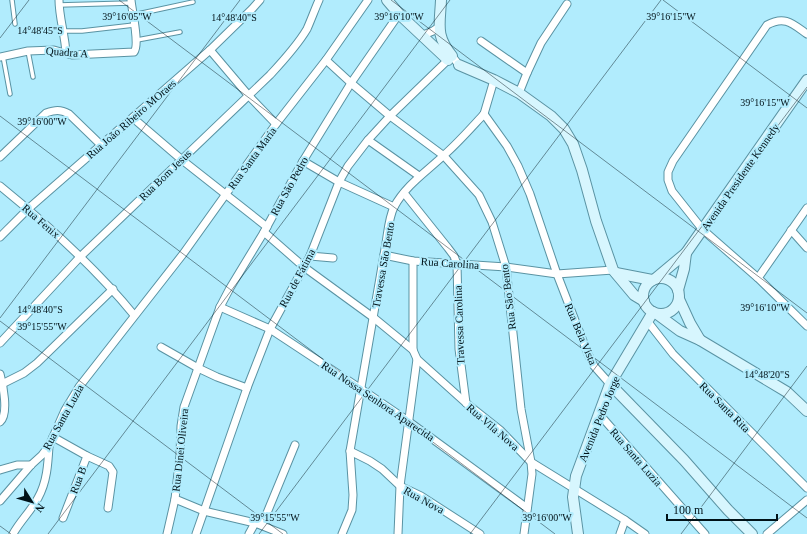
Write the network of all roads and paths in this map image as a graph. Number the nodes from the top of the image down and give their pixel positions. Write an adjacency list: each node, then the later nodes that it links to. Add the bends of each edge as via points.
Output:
1 (12, 0): 13 (lane)
2 (260, 0): 22 (street, Rua João Ribeiro MOraes)
3 (319, 0): 36 (street, Rua Bom Jesus, via 306,29 290,53)
4 (368, 0): 27 (street, Rua Santa Maria)
5 (387, 0): 11 (street)
6 (441, 0): 15 (street)
7 (131, 1): 9 (lane); 12 (street)
8 (193, 2): 12 (lane)
9 (59, 3): 16 (street)
10 (567, 4): 29 (street, via 542,43)
11 (398, 14): 19 (street); 33 (street, Rua São Pedro)
12 (132, 15): 14 (street)
13 (15, 24)
14 (134, 25): 16 (lane); 20 (street)
15 (439, 27): 19 (street); 26 (street)
16 (64, 31): 24 (street)
17 (180, 32): 20 (lane)
18 (807, 34): 56 (street, via 788,21 774,21 767,25 673,161 668,172 672,191)
19 (421, 36): 26 (street)
20 (137, 40): 24 (street, Quadra A, via 137,49 134,52 72,55)
21 (481, 42): 29 (street)
22 (210, 50): 36 (street); 39 (street, Rua João Ribeiro MOraes)
23 (28, 51): 24 (street, Quadra A, via 54,50); 25 (street, Quadra A); 30 (lane)
24 (66, 53)
25 (1, 56): 35 (lane)
26 (450, 58): 28 (street); 38 (street, Rua de Fátima)
27 (326, 60): 33 (street, Rua São Bento); 40 (street, Rua Santa Maria)
28 (459, 65): 31 (street)
29 (527, 73): 34 (street)
30 (33, 78)
31 (494, 80): 34 (street); 37 (street)
32 (807, 80): 56 (street, Avenida Presidente Kennedy)
33 (351, 83): 38 (street, Rua São Bento); 46 (street, Rua São Pedro)
34 (519, 92): 69 (street, via 551,116 564,129 573,144)
35 (10, 94)
36 (249, 96): 40 (street); 45 (street, Rua Bom Jesus)
37 (484, 114): 44 (street, Travessa São Bento); 70 (street, Rua Bela Vista, via 518,166)
38 (390, 116): 41 (street, Rua de Fátima); 44 (street, Rua São Bento)
39 (133, 118): 42 (street, Rua João Ribeiro MOraes); 45 (street)
40 (276, 124): 51 (street, Rua Santa Maria)
41 (368, 140): 47 (street); 48 (street, Rua de Fátima, via 348,166)
42 (101, 145): 43 (street, via 69,114 62,110 54,110 46,113); 54 (street, Rua João Ribeiro MOraes)
43 (0, 156)
44 (444, 156): 47 (street, Travessa São Bento); 68 (street, Rua São Bento, via 479,195 492,222)
45 (182, 160): 51 (street); 63 (street, Rua Bom Jesus)
46 (303, 161): 48 (street); 55 (street, Rua São Pedro)
47 (419, 176): 50 (street, Travessa São Bento)
48 (340, 182): 52 (street); 62 (street, Rua de Fátima)
49 (0, 186): 54 (street, Rua Fenix)
50 (404, 193): 52 (street, Travessa São Bento); 66 (street, Travessa Carolina, via 454,256)
51 (226, 195): 55 (street); 78 (street, Rua Santa Maria)
52 (394, 207): 61 (street, Travessa São Bento)
53 (807, 208): 57 (street)
54 (28, 209): 58 (street, Rua João Ribeiro MOraes); 63 (street, Rua Fenix)
55 (265, 229): 67 (street); 76 (street, Rua São Pedro)
56 (703, 230): 60 (street, Avenida Presidente Kennedy); 71 (street)
57 (791, 230): 59 (street); 71 (street)
58 (0, 237)
59 (807, 248)
60 (686, 253): 72 (street, Avenida Presidente Kennedy); 74 (street, Avenida Presidente Kennedy)
61 (384, 255): 65 (street, Rua Carolina); 79 (street, Travessa São Bento)
62 (310, 256): 64 (street); 67 (street, Rua de Fátima)
63 (80, 257): 73 (street, Rua Fenix); 85 (street, Rua Bom Jesus)
64 (333, 258)
65 (413, 261): 66 (street, Rua Carolina); 87 (street)
66 (457, 264): 68 (street, Rua Carolina); 95 (street, Travessa Carolina, via 459,349)
67 (304, 266): 79 (street); 82 (street, Rua de Fátima)
68 (506, 267): 70 (street, Rua Carolina); 105 (street, Rua São Bento, via 520,409)
69 (614, 272): 70 (street, Rua Carolina); 72 (street); 75 (street, via 634,295)
70 (558, 274): 92 (street, Rua Bela Vista, via 588,354 594,366)
71 (758, 278): 81 (street)
72 (654, 279): 74 (street, via 665,278 673,282); 75 (street, Avenida Presidente Kennedy, via 646,286 643,293)
73 (113, 289): 78 (street, Rua Fenix); 91 (street, via 37,363 24,373)
74 (678, 294): 77 (street, Avenida Presidente Kennedy, via 676,305 671,311 664,314); 84 (street)
75 (644, 302): 77 (street)
76 (220, 307): 82 (street, Rua Nossa Senhora Aparecida); 89 (street, Rua São Pedro)
77 (655, 313): 80 (street, Avenida Pedro Jorge); 84 (street, via 680,331)
78 (134, 315): 83 (street, Rua Santa Maria)
79 (374, 318): 87 (street); 94 (street, Travessa São Bento)
80 (648, 322): 92 (street, Avenida Pedro Jorge); 110 (street, Rua Santa Rita, via 673,354)
81 (807, 326)
82 (270, 329): 93 (street, Rua de Fátima); 94 (street, Rua Nossa Senhora Aparecida)
83 (123, 330): 100 (street, Rua Santa Luzia, via 79,387)
84 (700, 340): 96 (street, via 788,392)
85 (0, 343)
86 (161, 346): 89 (street)
87 (413, 350): 88 (street)
88 (417, 359): 95 (street, Rua Vila Nova); 99 (street)
89 (198, 368): 93 (street); 111 (street, Rua Dinei Oliveira, via 184,407)
90 (0, 374): 91 (street)
91 (1, 384): 98 (street, via 5,415)
92 (610, 384): 97 (street, Avenida Pedro Jorge); 134 (street, Rua Bela Vista)
93 (247, 388): 116 (street, Rua de Fátima)
94 (361, 389): 99 (street, Rua Nossa Senhora Aparecida); 103 (street, Travessa São Bento)
95 (466, 403): 105 (street, Rua Vila Nova, via 500,430)
96 (807, 411)
97 (600, 415): 109 (street, Avenida Pedro Jorge, via 576,476); 133 (street, Rua Santa Luzia)
98 (2, 420)
99 (408, 421): 108 (street); 115 (street, Rua Nossa Senhora Aparecida)
100 (53, 437): 102 (street, Rua Santa Luzia); 104 (street, Rua B)
101 (295, 445): 119 (street)
102 (49, 446): 106 (street, Rua Santa Luzia); 121 (street, via 47,475 43,488 38,499)
103 (350, 451): 108 (street, Rua Nova, via 376,465); 126 (street, Travessa São Bento, via 352,510)
104 (87, 456): 114 (street, via 109,466 113,472); 117 (street, Rua B)
105 (531, 462): 109 (street, Rua Vila Nova); 115 (street, Rua São Bento, via 532,474)
106 (32, 465): 107 (street); 113 (street, Rua Santa Luzia)
107 (0, 470)
108 (400, 486): 120 (street, Rua Nova, via 421,496); 127 (street)
109 (574, 488): 118 (street); 130 (street, Avenida Pedro Jorge)
110 (807, 488)
111 (175, 499): 116 (street); 122 (street, Rua Dinei Oliveira)
112 (807, 500): 135 (street)
113 (0, 501)
114 (108, 508)
115 (527, 508): 129 (street, Rua São Bento)
116 (204, 511): 119 (street); 123 (street, Rua de Fátima)
117 (63, 518)
118 (625, 520): 131 (street); 132 (street)
119 (259, 524): 124 (street); 125 (street)
120 (472, 531): 128 (street, Rua Nova)
121 (12, 534)
122 (166, 534)
123 (196, 534)
124 (249, 534)
125 (283, 534)
126 (342, 534)
127 (398, 534)
128 (480, 534)
129 (524, 534)
130 (578, 534)
131 (620, 534)
132 (645, 534)
133 (704, 534)
134 (752, 534)
135 (767, 534)

